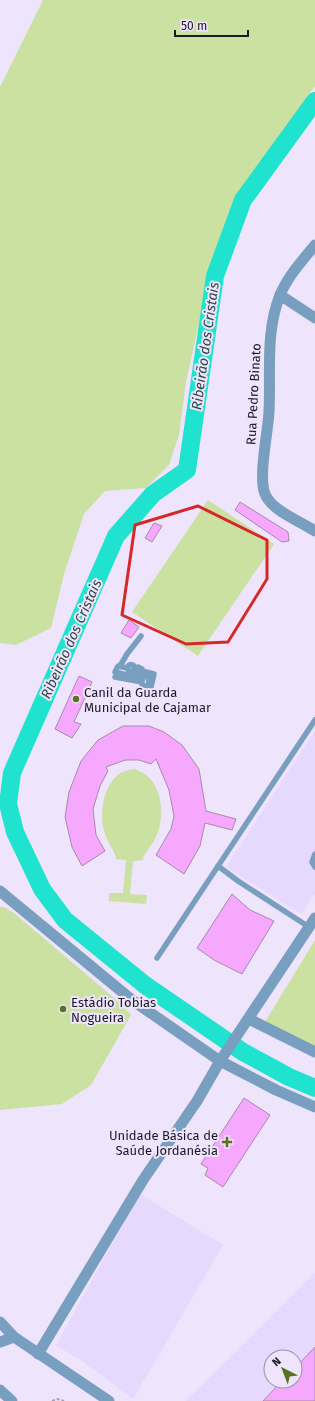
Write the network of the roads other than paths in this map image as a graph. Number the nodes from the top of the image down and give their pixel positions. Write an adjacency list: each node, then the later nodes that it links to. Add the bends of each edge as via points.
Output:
1 (315, 245): 2 (street, Rua Pedro Binato)
2 (280, 295): 3 (street); 4 (street, Rua Pedro Binato, via 274,313 269,352 269,412 262,477 264,493 273,505)
3 (315, 318)
4 (314, 530)
5 (141, 636): 6 (lane)
6 (120, 666): 7 (lane, via 115,672 143,679 144,676 150,677 147,686 142,685 142,682); 8 (lane, via 130,672 134,669 138,674 142,671 154,674)
7 (115, 677)
8 (150, 691)
9 (315, 720): 11 (lane)
10 (315, 854): 12 (lane, via 312,862)
11 (218, 866): 14 (lane, via 238,881); 15 (lane)
12 (315, 867)
13 (2, 897): 18 (street, via 132,1000)
14 (312, 922): 16 (street)
15 (157, 958)
16 (248, 1019): 17 (street); 18 (street)
17 (315, 1052)
18 (221, 1059): 19 (street, via 276,1090); 23 (street, via 197,1101 143,1180)
19 (315, 1107)
20 (0, 1322): 21 (street)
21 (14, 1337): 22 (street); 23 (street)
22 (0, 1342)
23 (38, 1354): 26 (street)
24 (1, 1394): 25 (street)
25 (12, 1401)
26 (109, 1401)

